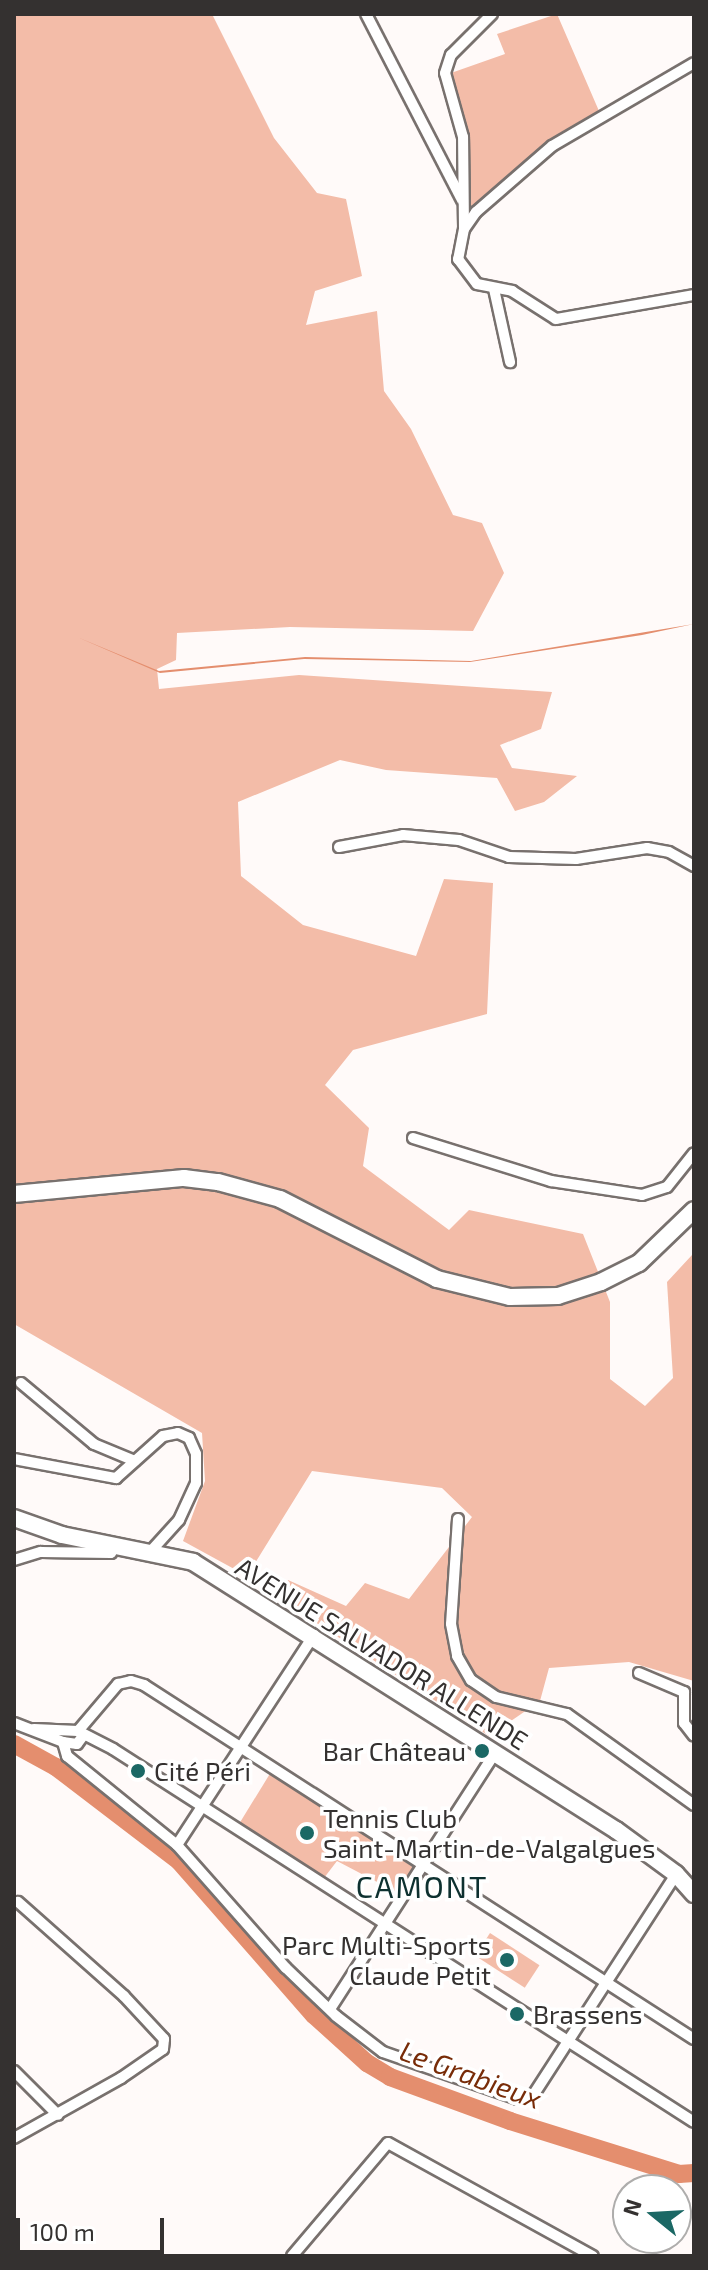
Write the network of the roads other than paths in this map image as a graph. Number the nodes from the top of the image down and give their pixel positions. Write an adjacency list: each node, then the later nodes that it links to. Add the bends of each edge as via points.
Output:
1 (366, 14): 4 (street)
2 (492, 14): 4 (street, via 451,55 445,73 463,137)
3 (694, 63): 5 (street, via 552,146 476,212)
4 (464, 206): 5 (street)
5 (464, 229): 6 (street, via 458,259 477,284)
6 (494, 289): 7 (street, via 512,291 556,319); 8 (street)
7 (694, 295)
8 (510, 362)
9 (339, 847): 10 (street, via 403,835 459,840 509,857 576,859 647,848 669,852)
10 (694, 866)
11 (413, 1138): 12 (street, via 551,1181 642,1195 667,1187)
12 (694, 1153)
13 (14, 1194): 14 (main road, via 184,1178 218,1182 280,1199 437,1279 510,1297 558,1296 601,1282 639,1263)
14 (694, 1210)
15 (21, 1383): 17 (street, via 94,1444)
16 (14, 1459): 17 (street, via 116,1478)
17 (135, 1461): 21 (street, via 163,1436 178,1433 189,1438 196,1454 196,1483 179,1520)
18 (14, 1518): 20 (main road, AVENUE SALVADOR ALLENDE, via 62,1535)
19 (458, 1519): 35 (street, via 451,1624 457,1656 471,1680 496,1697 567,1714)
20 (115, 1545): 21 (main road, AVENUE SALVADOR ALLENDE); 22 (street, via 111,1553 41,1552)
21 (151, 1551): 23 (main road, AVENUE SALVADOR ALLENDE, via 193,1562)
22 (14, 1560)
23 (314, 1635): 32 (street); 33 (main road, AVENUE SALVADOR ALLENDE)
24 (639, 1673): 25 (street)
25 (689, 1692): 29 (street, via 684,1723)
26 (97, 1714): 30 (street); 30 (street); 32 (street, via 118,1684 131,1681)
27 (14, 1723): 28 (street)
28 (34, 1729): 30 (street); 31 (street)
29 (694, 1736)
30 (83, 1738): 31 (street); 34 (street); 36 (street)
31 (63, 1742): 34 (street, via 67,1756)
32 (241, 1746): 36 (street); 38 (street)
33 (495, 1753): 38 (street); 39 (main road, AVENUE SALVADOR ALLENDE)
34 (81, 1766): 37 (street)
35 (694, 1805)
36 (202, 1807): 37 (street); 42 (street)
37 (177, 1845): 44 (street)
38 (422, 1865): 42 (street); 43 (street)
39 (676, 1874): 40 (main road, AVENUE SALVADOR ALLENDE); 43 (street)
40 (694, 1894)
41 (18, 1902): 48 (street, via 164,2039 163,2049)
42 (385, 1923): 44 (street); 45 (street)
43 (603, 1981): 45 (street); 46 (street)
44 (330, 2009): 45 (street, via 383,2052 526,2100)
45 (567, 2039): 49 (street)
46 (694, 2039)
47 (14, 2071): 48 (street)
48 (58, 2115): 50 (street)
49 (694, 2122)
50 (14, 2138)
51 (292, 2256): 52 (street, via 388,2143)
52 (593, 2256)

